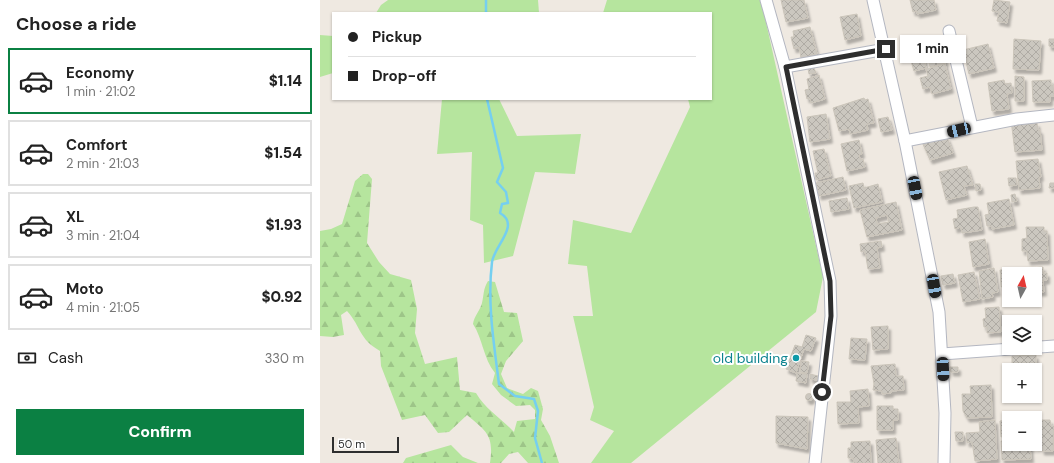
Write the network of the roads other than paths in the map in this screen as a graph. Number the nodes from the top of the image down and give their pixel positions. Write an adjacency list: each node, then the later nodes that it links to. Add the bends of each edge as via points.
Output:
1 (766, 0): 5 (street)
2 (873, 0): 4 (street)
3 (949, 31): 7 (street)
4 (886, 49): 5 (street); 8 (street)
5 (786, 67): 11 (street, via 830,281 831,316)
6 (1054, 115): 7 (street)
7 (972, 127): 8 (street)
8 (905, 141): 10 (street, via 930,259 939,312)
9 (1054, 346): 10 (street)
10 (942, 354): 12 (street, via 946,413)
11 (815, 463)
12 (944, 463)

